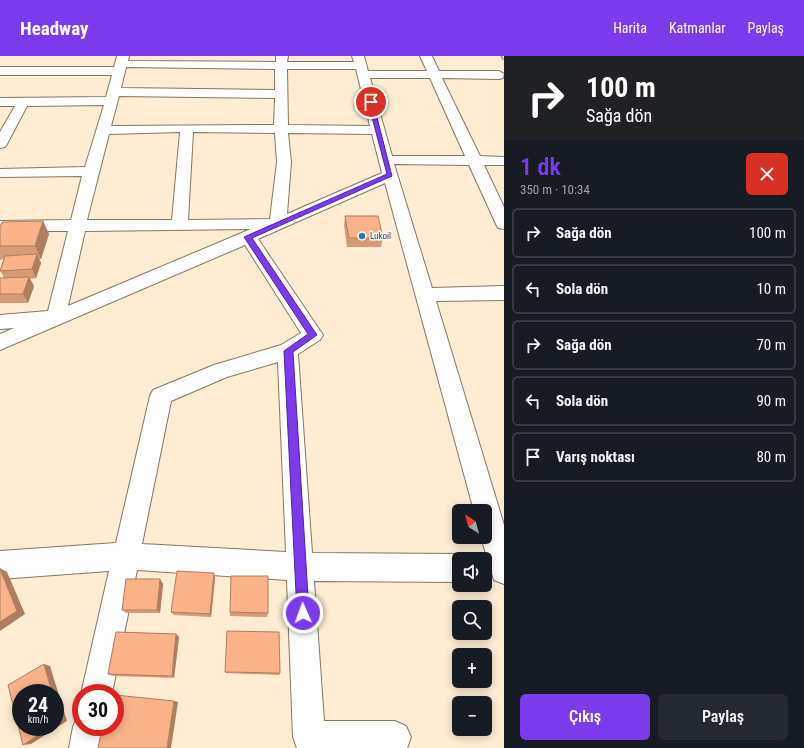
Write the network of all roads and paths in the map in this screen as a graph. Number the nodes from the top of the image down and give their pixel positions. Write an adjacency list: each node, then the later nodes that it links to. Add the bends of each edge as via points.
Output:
1 (426, 56): 6 (street)
2 (282, 61): 3 (street); 4 (street); 8 (street)
3 (121, 64): 5 (street); 9 (street)
4 (361, 65): 6 (street); 15 (street)
5 (0, 71)
6 (434, 74): 7 (street); 17 (street)
7 (499, 74)
8 (282, 94): 9 (street); 12 (street)
9 (113, 96): 11 (street); 14 (street)
10 (0, 102): 11 (street)
11 (23, 102): 16 (street)
12 (281, 127): 13 (street); 15 (street); 23 (street, via 284,162)
13 (187, 128): 14 (street); 22 (street)
14 (103, 130): 20 (street)
15 (378, 130): 19 (street)
16 (0, 144)
17 (475, 161): 18 (street); 19 (street); 24 (street)
18 (504, 161)
19 (388, 167): 23 (street); 29 (street)
20 (91, 171): 21 (street); 26 (street)
21 (0, 173)
22 (180, 224): 23 (street); 26 (street)
23 (278, 224): 27 (street)
24 (504, 224)
25 (0, 226): 26 (street)
26 (78, 226): 30 (street)
27 (248, 237): 30 (street); 33 (street, via 313,335)
28 (504, 293): 29 (street)
29 (424, 295): 34 (street)
30 (56, 317): 31 (street); 32 (street)
31 (0, 322)
32 (0, 342)
33 (288, 351): 35 (street, via 221,371 161,396); 37 (street)
34 (499, 536): 40 (street)
35 (125, 556): 36 (street); 37 (street); 41 (street)
36 (0, 565)
37 (301, 567): 38 (street); 43 (street, via 309,737)
38 (452, 568)
39 (492, 568): 40 (street)
40 (504, 569)
41 (98, 684)
42 (87, 736): 44 (street)
43 (395, 738)
44 (85, 748)

